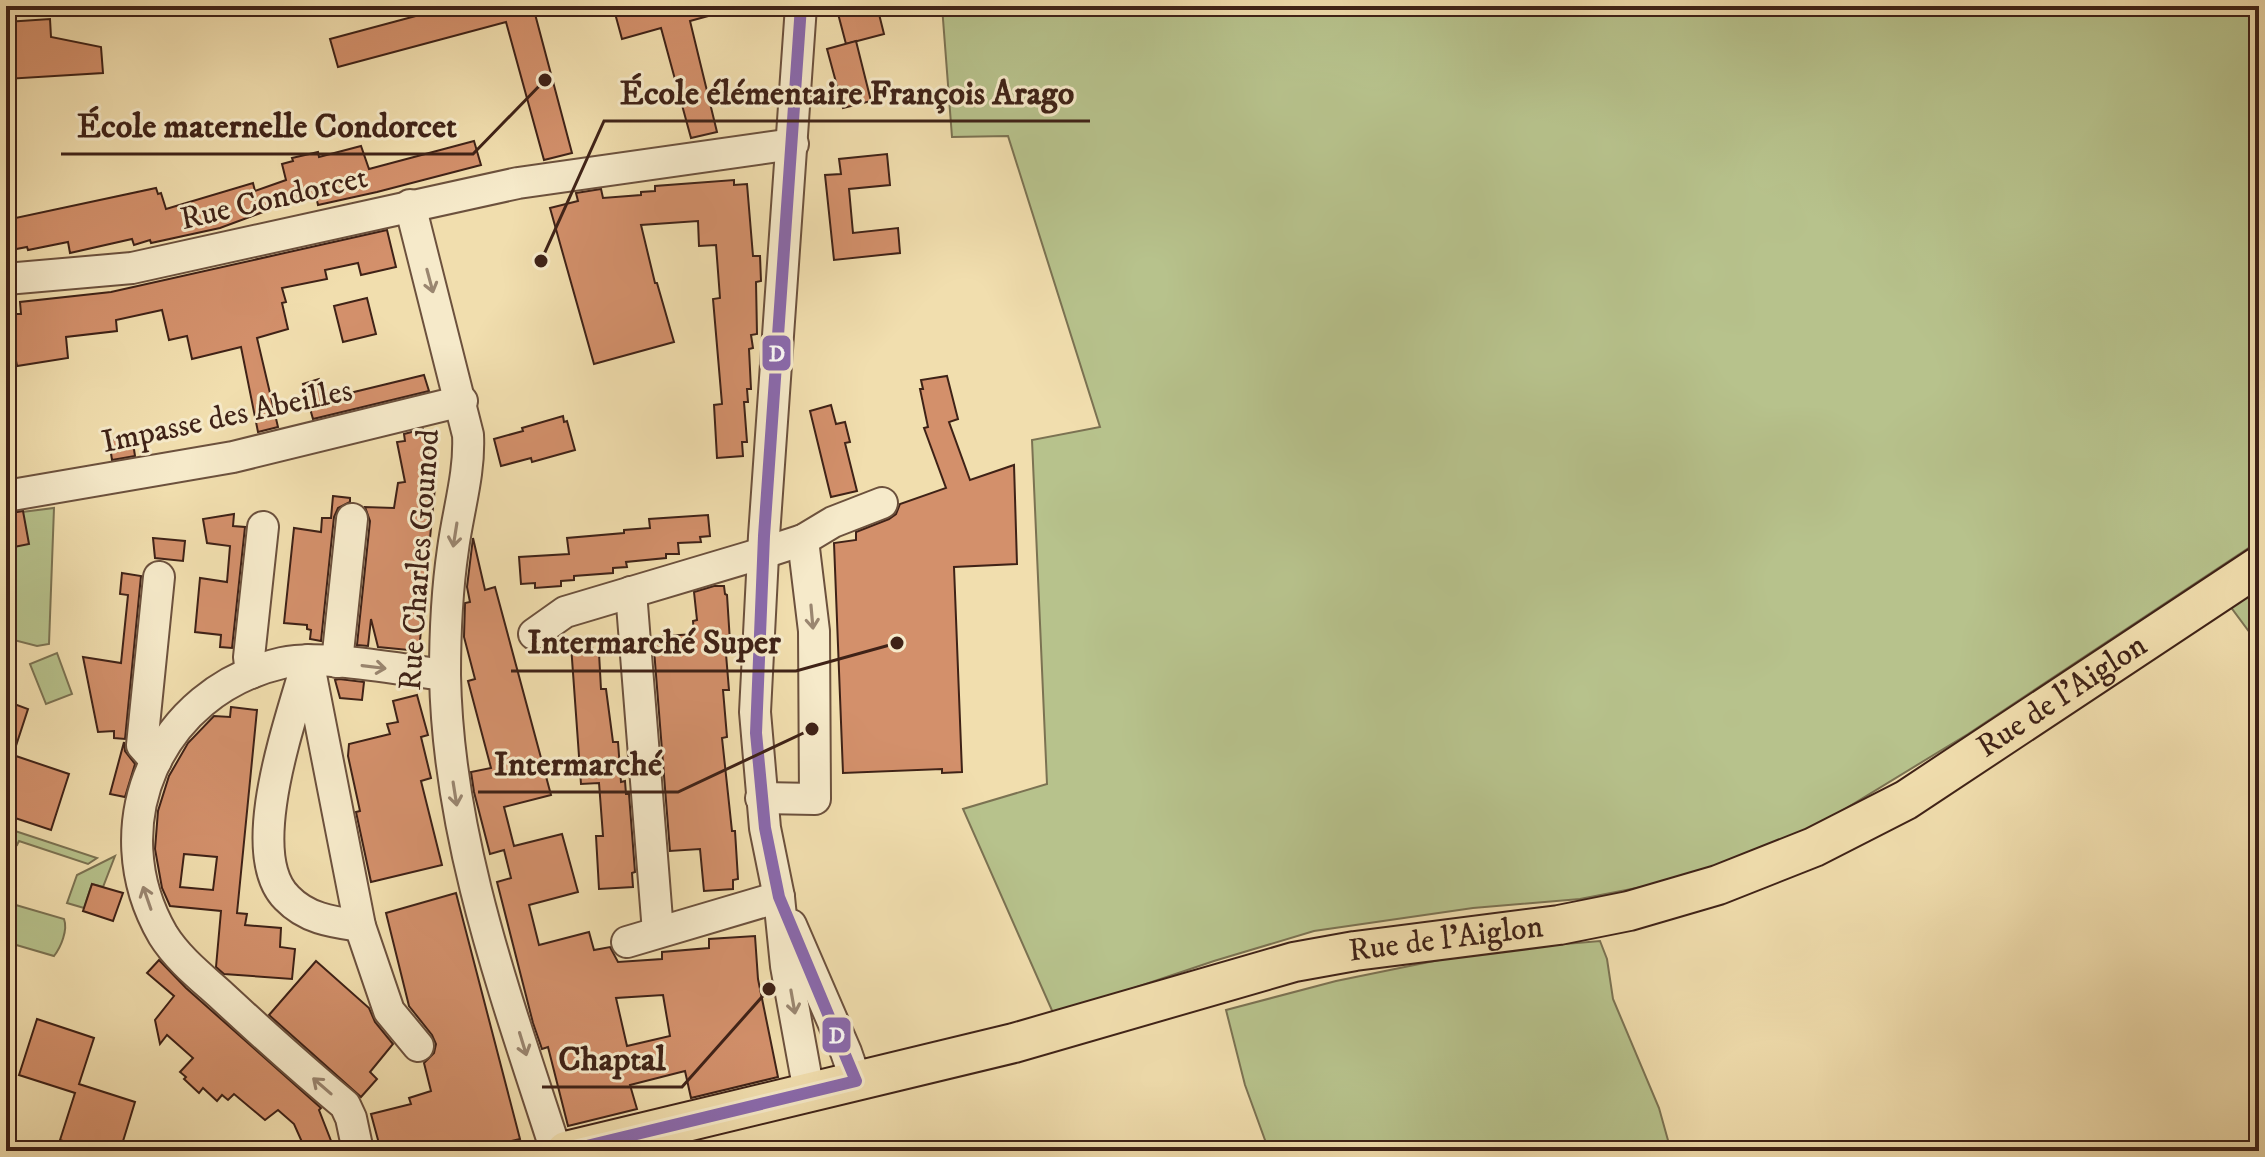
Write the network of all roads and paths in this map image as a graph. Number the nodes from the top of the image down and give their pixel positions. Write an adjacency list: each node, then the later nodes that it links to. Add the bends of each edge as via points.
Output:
1 (801, 6): 2 (street)
2 (793, 144): 3 (street, Rue Condorcet, via 549,178); 11 (street)
3 (410, 205): 4 (street, Rue Condorcet, via 132,268); 5 (street, Rue Charles Gounod, one-way to 5)
4 (6, 279)
5 (462, 401): 6 (street, Impasse des Abeilles, via 233,457); 18 (street, Rue Charles Gounod, one-way to 18, via 469,456 453,549)
6 (6, 496)
7 (882, 503): 10 (street)
8 (352, 519): 16 (street)
9 (263, 527): 17 (street)
10 (803, 540): 11 (street); 20 (street, one-way to 20, via 814,631 815,799)
11 (763, 553): 14 (street); 20 (street, via 755,712)
12 (2259, 566): 26 (main road, Rue de l'Aiglon, via 1925,788 1833,838 1756,871 1607,916 1294,962 1038,1037)
13 (159, 577): 19 (street, via 142,745)
14 (631, 592): 15 (street, via 565,612); 23 (street)
15 (534, 634)
16 (322, 661): 17 (street, via 283,663); 18 (street, one-way to 18); 22 (street); 22 (street, via 278,770 269,866 279,889 298,908 319,919)
17 (251, 673): 19 (street, via 194,708)
18 (445, 675): 29 (street, Rue Charles Gounod, one-way to 29, via 454,792 468,860)
19 (156, 761): 28 (street, one-way to 19, via 345,1105 186,964 162,933 144,892 136,847 140,801)
20 (761, 798): 21 (street)
21 (779, 897): 23 (street); 26 (street); 27 (street, one-way to 27)
22 (360, 926): 25 (street, via 389,1011)
23 (658, 932): 24 (street)
24 (627, 942)
25 (418, 1046)
26 (856, 1081): 27 (main road, Rue de l'Aiglon)
27 (809, 1092): 30 (main road, Rue de l'Aiglon)
28 (358, 1151)
29 (556, 1151)
30 (566, 1151)

